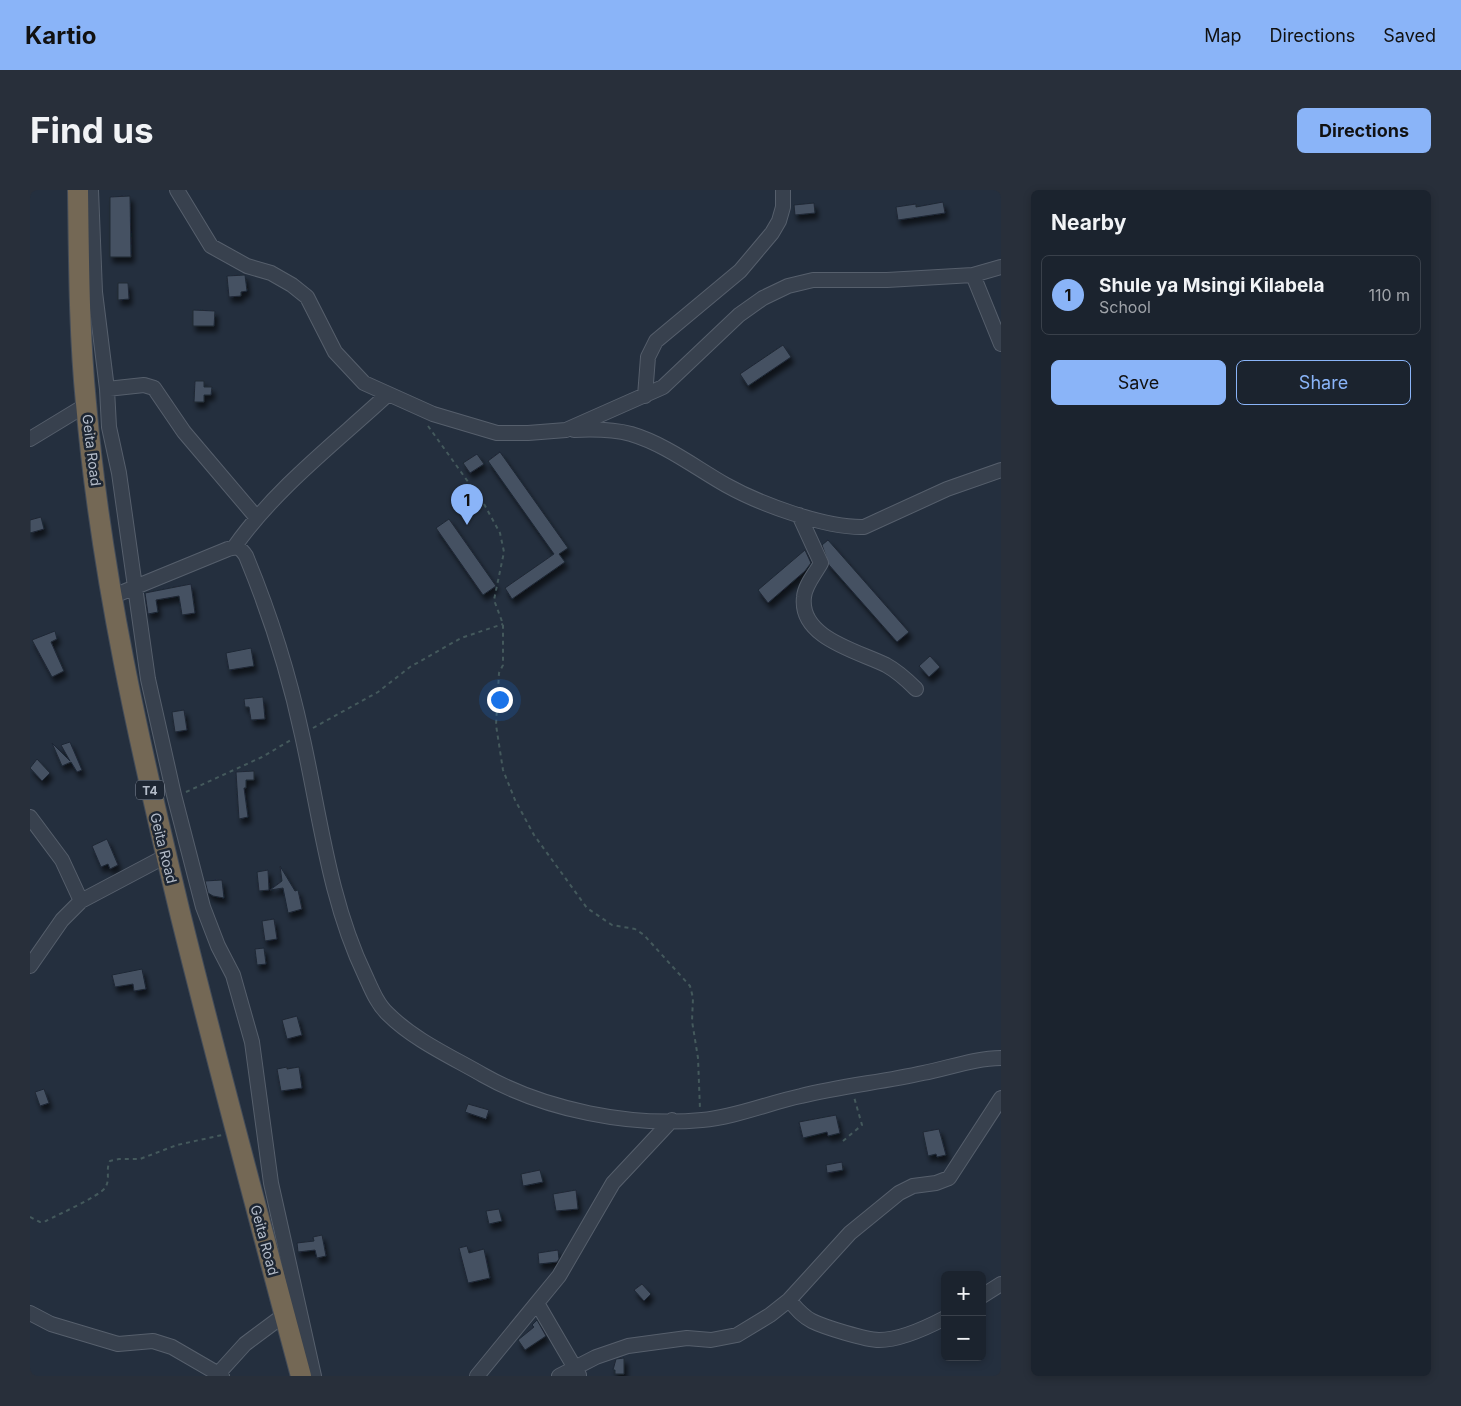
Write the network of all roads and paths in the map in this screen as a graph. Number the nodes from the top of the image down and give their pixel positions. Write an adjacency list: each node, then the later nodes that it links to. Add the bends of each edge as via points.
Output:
1 (78, 190): 11 (highway, Geita Road / T4, via 80,318)
2 (92, 190): 8 (street, via 95,292)
3 (177, 190): 9 (street, via 211,246 247,266 292,284 307,297 335,352 364,383)
4 (783, 190): 10 (street, via 783,207 772,233 740,271 656,341 648,357)
5 (1001, 267): 6 (street)
6 (973, 275): 7 (street); 10 (street, via 813,280 788,286 763,298 739,316 663,387)
7 (1001, 344)
8 (107, 389): 17 (street, via 144,385 154,388 184,432); 19 (street, via 109,427 128,538)
9 (387, 395): 12 (street); 17 (street)
10 (645, 396): 13 (street)
11 (86, 404): 14 (street); 20 (highway, Geita Road / T4)
12 (414, 405): 13 (street, via 455,422 497,432 528,434); 21 (path, via 484,504 500,533 504,552 494,600)
13 (566, 430): 16 (street, via 603,429 633,435 672,453 728,486)
14 (30, 439)
15 (1001, 470): 16 (street, via 864,527 851,528)
16 (799, 514): 22 (street, via 821,563 806,588 804,608 814,628 827,638 888,666)
17 (257, 518): 18 (street)
18 (235, 546): 19 (street); 23 (street, via 246,556 273,629)
19 (133, 589): 20 (street); 24 (street, via 148,679)
20 (111, 597): 26 (highway, Geita Road / T4)
21 (503, 624): 23 (path, via 461,638 410,668 378,692); 33 (path, via 503,666 499,673 496,725 503,770 534,835 587,908 612,925 635,929 644,935 690,986)
22 (916, 689)
23 (302, 734): 24 (path, via 262,757); 32 (street, via 340,909 354,954 386,1013 430,1044 524,1095 591,1114 635,1120)
24 (174, 795): 47 (street, via 203,907 233,975 252,1042 271,1183)
25 (30, 817): 27 (street, via 62,860)
26 (166, 856): 27 (street); 34 (highway, Geita Road / T4)
27 (81, 901): 28 (street, via 62,920)
28 (30, 966)
29 (1001, 1058): 30 (street)
30 (851, 1085): 33 (street); 35 (path, via 862,1125)
31 (1001, 1098): 39 (street, via 949,1178 913,1186 899,1193 850,1234)
32 (672, 1120): 33 (street); 40 (street, via 613,1183 559,1276)
33 (701, 1121)
34 (236, 1131): 36 (path, via 140,1158 110,1161 107,1167 109,1181 95,1196 46,1221); 42 (highway, Geita Road / T4)
35 (843, 1142)
36 (30, 1217)
37 (1001, 1284): 38 (street)
38 (986, 1293)
39 (789, 1300): 43 (street, via 812,1321 878,1340); 44 (street, via 737,1335 628,1346 596,1356)
40 (536, 1302): 44 (street); 48 (street)
41 (30, 1313): 45 (street, via 59,1326 118,1344 153,1341)
42 (284, 1315): 45 (street, via 245,1344); 46 (highway, Geita Road / T4)
43 (941, 1320)
44 (577, 1372): 49 (street)
45 (219, 1375)
46 (301, 1376)
47 (314, 1376)
48 (477, 1376)
49 (559, 1376)

